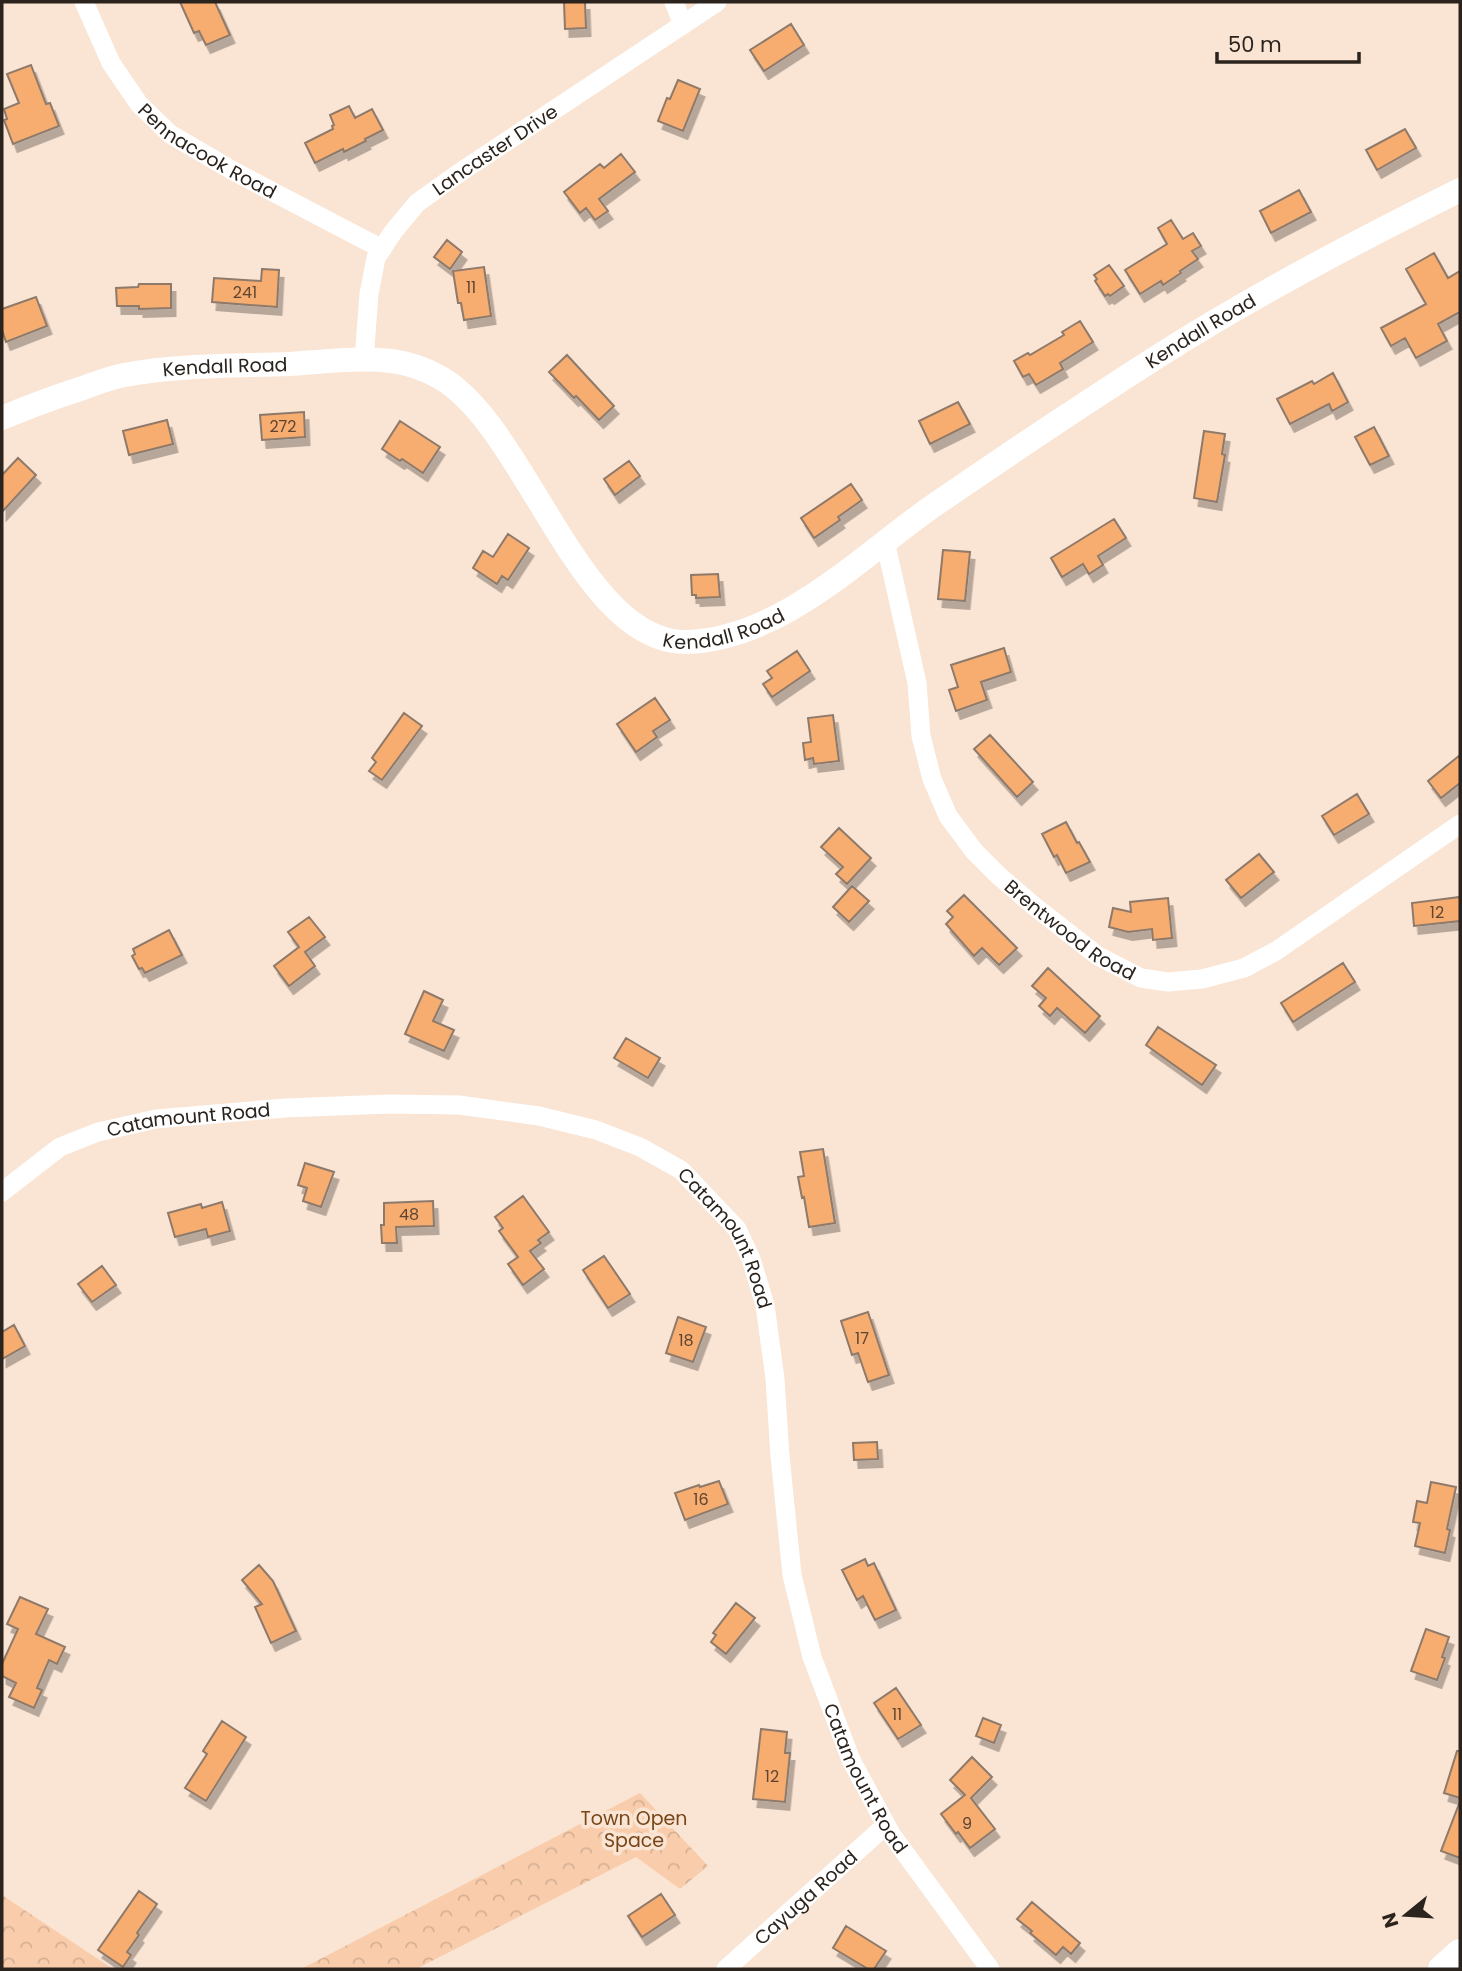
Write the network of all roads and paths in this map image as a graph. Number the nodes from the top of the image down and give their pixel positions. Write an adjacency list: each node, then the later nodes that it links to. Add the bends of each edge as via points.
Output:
1 (84, 2): 6 (street, Pennacook Road, via 111,63 139,104 170,134)
2 (674, 2): 4 (street)
3 (717, 2): 4 (street, Lancaster Drive)
4 (683, 24): 6 (street, Lancaster Drive, via 417,203)
5 (1460, 190): 9 (street, Kendall Road, via 1298,272 1161,354)
6 (382, 249): 7 (street, Lancaster Drive, via 369,294)
7 (364, 360): 8 (street, Kendall Road, via 184,368 120,376); 9 (street, Kendall Road, via 415,367 441,378 463,395 488,423 597,587 625,618 648,634 682,642 717,639 762,624 813,595)
8 (2, 418)
9 (885, 541): 10 (street, Brentwood Road, via 917,683 921,736 948,816 974,851 1034,906 1098,956 1141,978 1168,982 1202,979 1244,968 1276,951)
10 (1460, 824)
11 (2, 1192): 12 (street, Catamount Road, via 60,1147 122,1126 183,1116 390,1104 459,1105 539,1116 618,1138 681,1170 737,1229 751,1259 765,1305 774,1367 792,1575 812,1657 851,1760)
12 (886, 1825): 14 (street, Cayuga Road); 15 (street, Catamount Road)
13 (1460, 1953): 16 (main road)
14 (726, 1969)
15 (989, 1969)
16 (1442, 1969)

